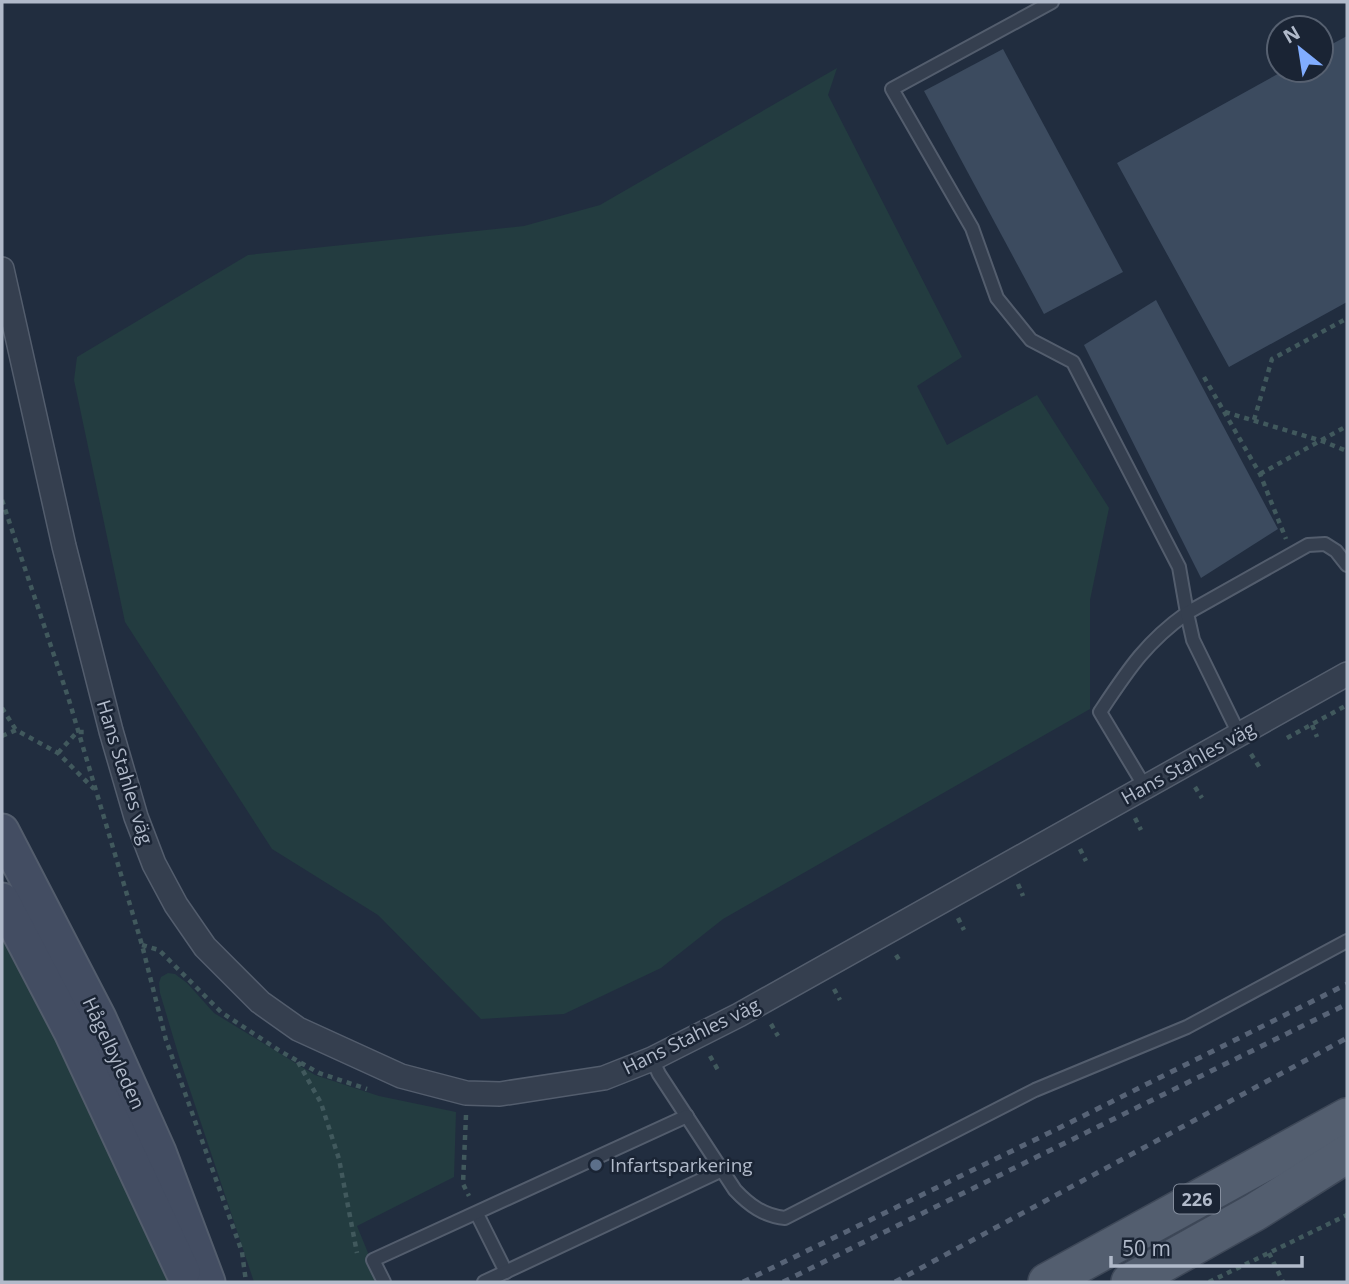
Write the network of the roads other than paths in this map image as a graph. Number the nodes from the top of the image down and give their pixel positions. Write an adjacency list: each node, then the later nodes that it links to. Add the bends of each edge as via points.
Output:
1 (1052, 2): 4 (lane, via 892,89 972,228 997,298 1031,340 1073,362 1179,567)
2 (2, 269): 11 (street, Hans Stahles väg, via 64,546 136,817 154,864 205,947 260,1002 298,1029 401,1076 466,1093 500,1094 604,1078)
3 (1347, 565): 4 (lane, via 1325,544 1308,545)
4 (1187, 612): 6 (lane, via 1193,640); 7 (lane, via 1140,654 1100,712)
5 (1347, 674): 6 (street, Hans Stahles väg)
6 (1240, 734): 7 (street, Hans Stahles väg)
7 (1145, 787): 11 (street, Hans Stahles väg)
8 (2, 832): 19 (main road, Hågelbyleden, via 99,1018 159,1152)
9 (2, 900): 18 (main road, Hågelbyleden, via 71,1032)
10 (1347, 941): 15 (lane, via 1187,1027 1035,1090 794,1215 773,1217 747,1203)
11 (652, 1059): 12 (lane)
12 (687, 1116): 15 (lane); 16 (lane)
13 (1347, 1117): 22 (main road, 226)
14 (1347, 1154): 23 (main road, 226)
15 (720, 1171): 17 (lane)
16 (477, 1214): 17 (lane); 20 (lane, via 373,1260)
17 (506, 1272): 21 (lane)
18 (187, 1282)
19 (208, 1282)
20 (384, 1282)
21 (484, 1282)
22 (1047, 1282)
23 (1130, 1282)

